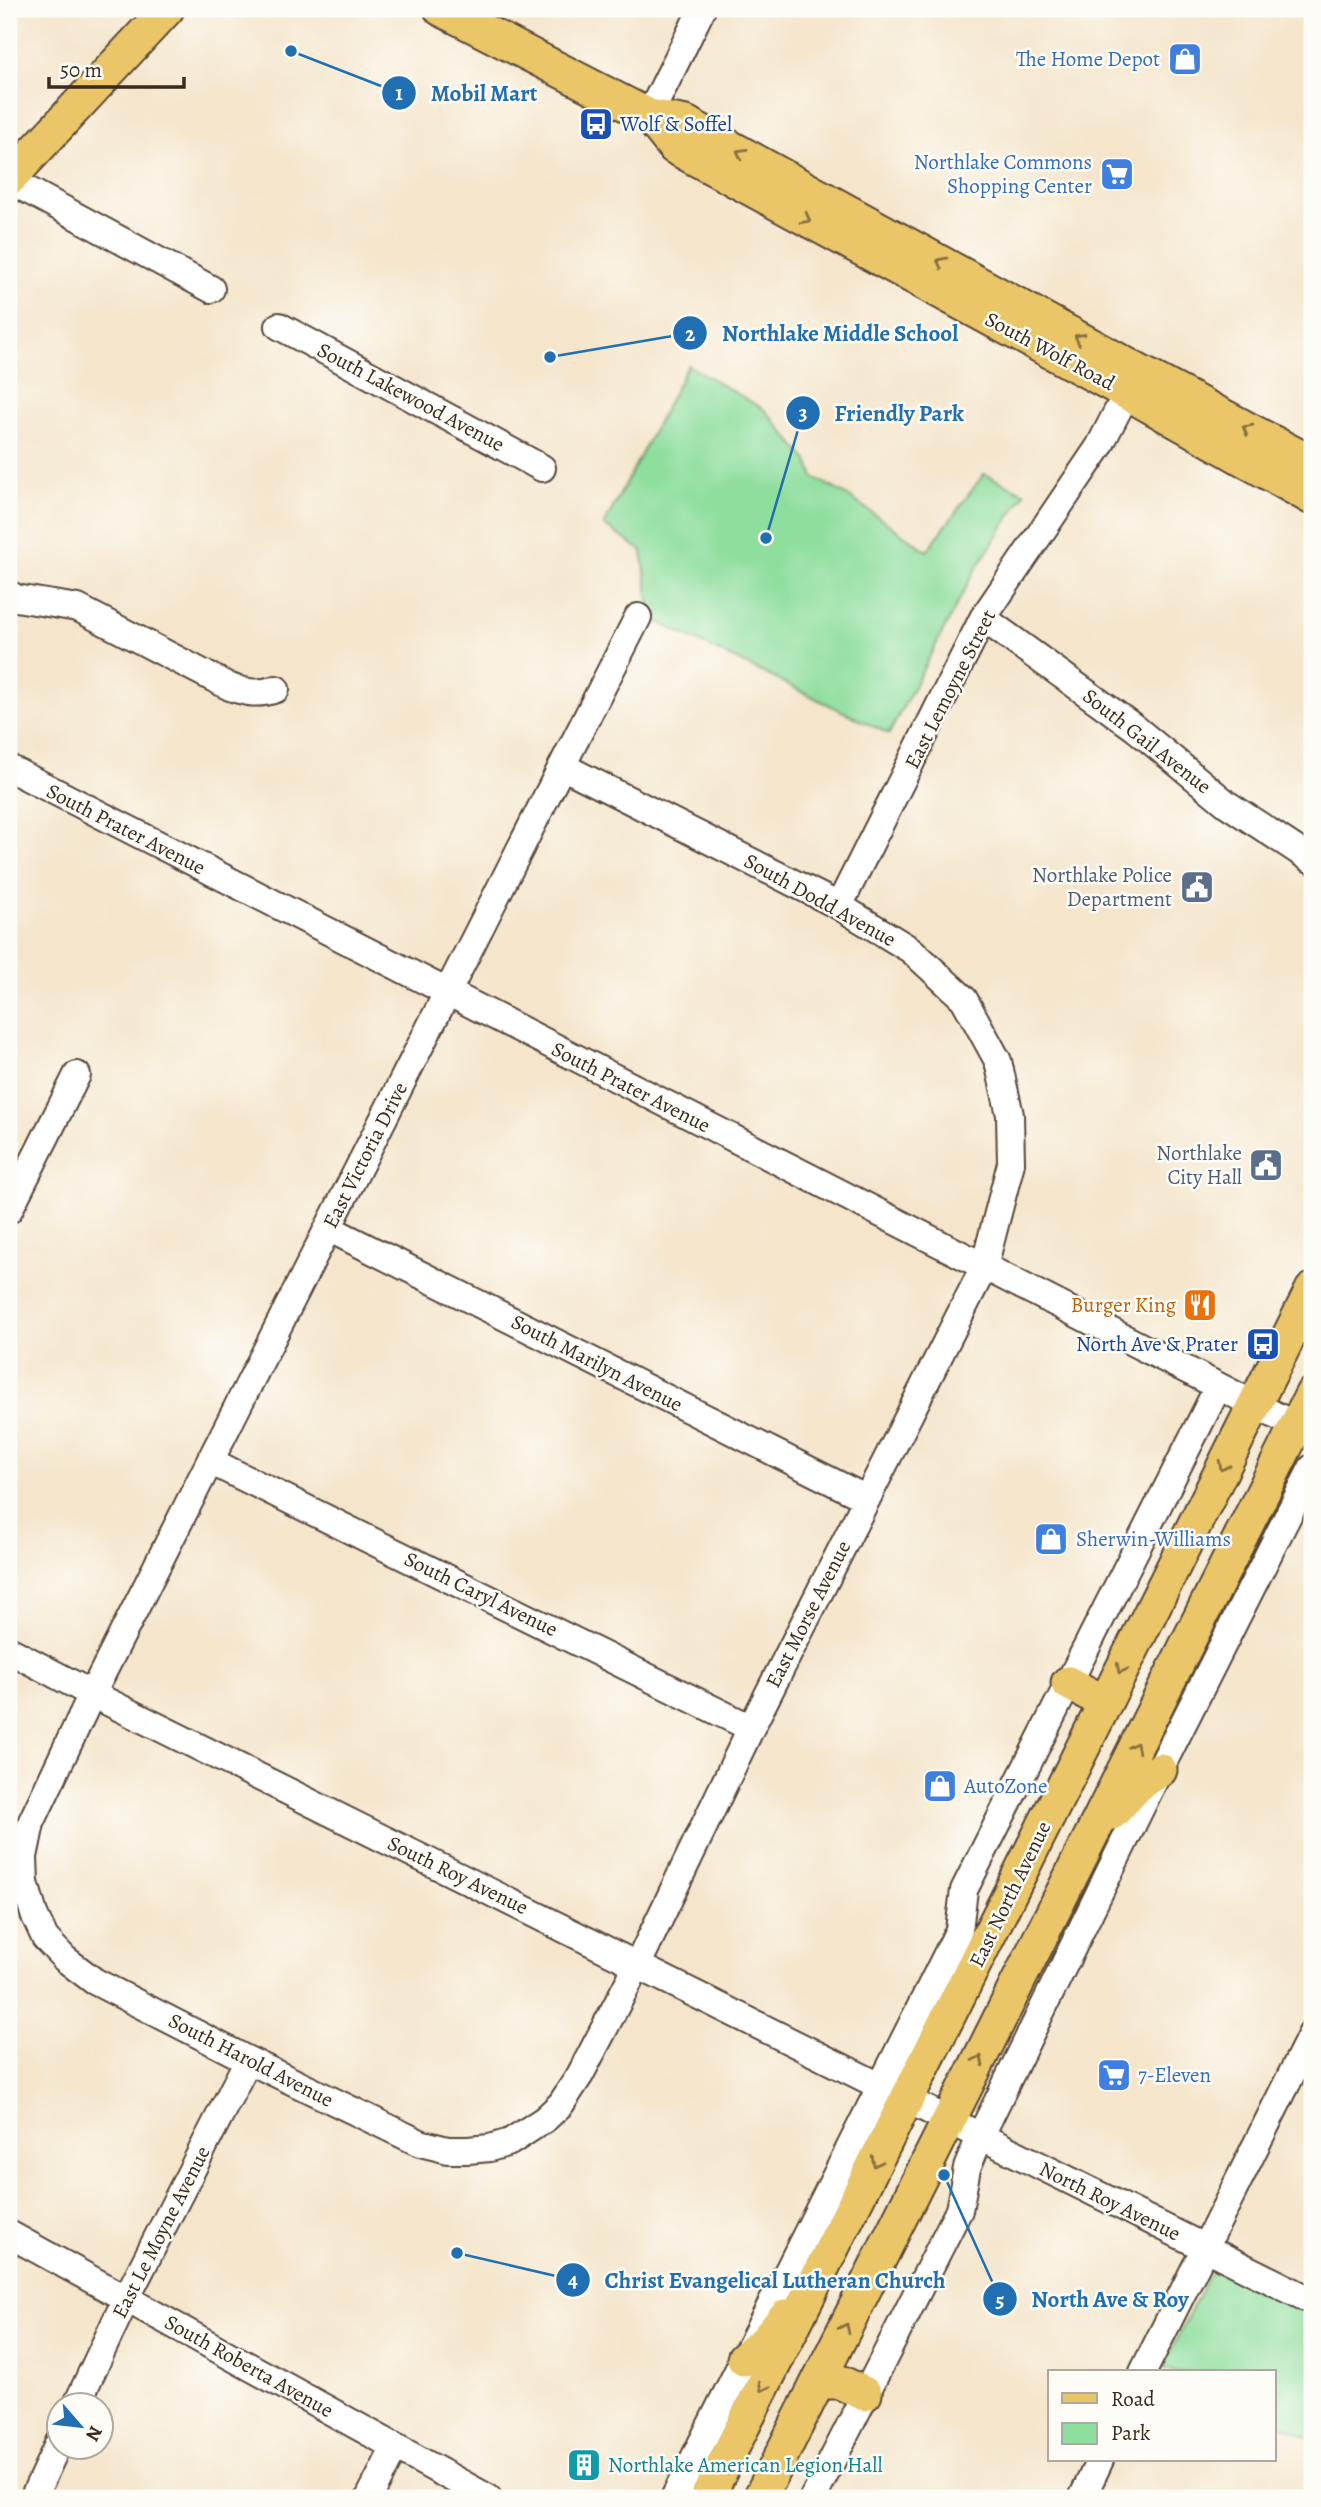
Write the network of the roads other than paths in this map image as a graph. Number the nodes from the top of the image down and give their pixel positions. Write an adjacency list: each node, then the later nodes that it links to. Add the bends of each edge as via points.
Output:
1 (167, 9): 5 (main road)
2 (441, 9): 4 (main road, South Wolf Road)
3 (702, 9): 4 (street)
4 (649, 116): 8 (main road, South Wolf Road, via 686,123)
5 (9, 179): 6 (street)
6 (211, 289)
7 (279, 326): 10 (street, South Lakewood Avenue)
8 (1133, 382): 9 (main road, South Wolf Road, one-way to 8); 11 (main road, South Wolf Road); 14 (street, East Lemoyne Street, via 1099,447)
9 (1312, 463)
10 (542, 468)
11 (1312, 498)
12 (9, 594): 15 (street, via 78,608 244,692 261,694)
13 (638, 617): 16 (street, East Victoria Drive)
14 (983, 618): 18 (street, South Gail Avenue, via 1135,728 1227,804); 19 (street, East Lemoyne Street)
15 (276, 689)
16 (562, 766): 19 (street, South Dodd Avenue); 20 (street, East Victoria Drive)
17 (9, 768): 20 (street, South Prater Avenue)
18 (1312, 860)
19 (839, 906): 24 (street, South Dodd Avenue, via 911,950 964,999 998,1061 1010,1115 1011,1163)
20 (447, 993): 23 (street, East Victoria Drive); 24 (street, South Prater Avenue)
21 (77, 1075): 22 (street)
22 (9, 1210)
23 (328, 1228): 30 (street, East Victoria Drive); 32 (street, South Marilyn Avenue)
24 (984, 1267): 26 (street, South Prater Avenue); 32 (street, East Morse Avenue)
25 (1312, 1290): 28 (main road, East North Avenue)
26 (1218, 1387): 28 (street, South Prater Avenue); 34 (street, East North Avenue)
27 (1312, 1395): 29 (main road)
28 (1254, 1405): 29 (street, South Prater Avenue); 36 (main road, East North Avenue, one-way to 36)
29 (1304, 1430): 39 (main road, one-way to 29)
30 (210, 1461): 35 (street, East Victoria Drive); 37 (street, South Caryl Avenue)
31 (1312, 1468): 38 (street)
32 (867, 1499): 37 (street, East Morse Avenue)
33 (9, 1650): 35 (street, South Roy Avenue)
34 (1068, 1683): 36 (main road); 43 (street, East North Avenue, via 964,1890 959,1930)
35 (92, 1694): 40 (street, South Roy Avenue); 42 (street, South Harold Avenue, via 32,1824 24,1857 25,1883 34,1914 45,1938 94,1980)
36 (1104, 1702): 43 (main road, East North Avenue)
37 (751, 1728): 40 (street, East Morse Avenue)
38 (1160, 1770): 39 (main road, via 1138,1785); 45 (street)
39 (1089, 1838): 44 (main road, one-way to 39)
40 (638, 1964): 42 (street, South Harold Avenue, via 561,2104 527,2133 490,2148 448,2150 420,2143); 43 (street, South Roy Avenue)
41 (1312, 2032): 47 (street)
42 (248, 2060): 49 (street, East Le Moyne Avenue)
43 (893, 2094): 44 (street, North Roy Avenue); 48 (main road, East North Avenue, one-way to 48); 51 (street, East North Avenue)
44 (948, 2122): 45 (street, North Roy Avenue); 53 (main road, one-way to 44)
45 (980, 2137): 47 (street, North Roy Avenue); 55 (street, via 967,2168 958,2210)
46 (9, 2234): 49 (street, South Roberta Avenue)
47 (1203, 2247): 50 (street, North Roy Avenue); 52 (street)
48 (816, 2280): 51 (main road); 63 (main road, East North Avenue, one-way to 63)
49 (126, 2299): 54 (street, East Le Moyne Avenue); 56 (street, South Roberta Avenue)
50 (1312, 2301)
51 (744, 2359): 62 (street, East North Avenue)
52 (1144, 2370)
53 (819, 2382): 55 (main road, via 840,2382); 64 (main road)
54 (83, 2392)
55 (864, 2394): 65 (street)
56 (396, 2447): 60 (street); 61 (street, South Roberta Avenue)
57 (50, 2462): 59 (street)
58 (1099, 2462): 66 (street)
59 (33, 2498)
60 (369, 2498)
61 (488, 2498)
62 (674, 2498)
63 (707, 2498)
64 (760, 2498)
65 (813, 2498)
66 (1082, 2498)

